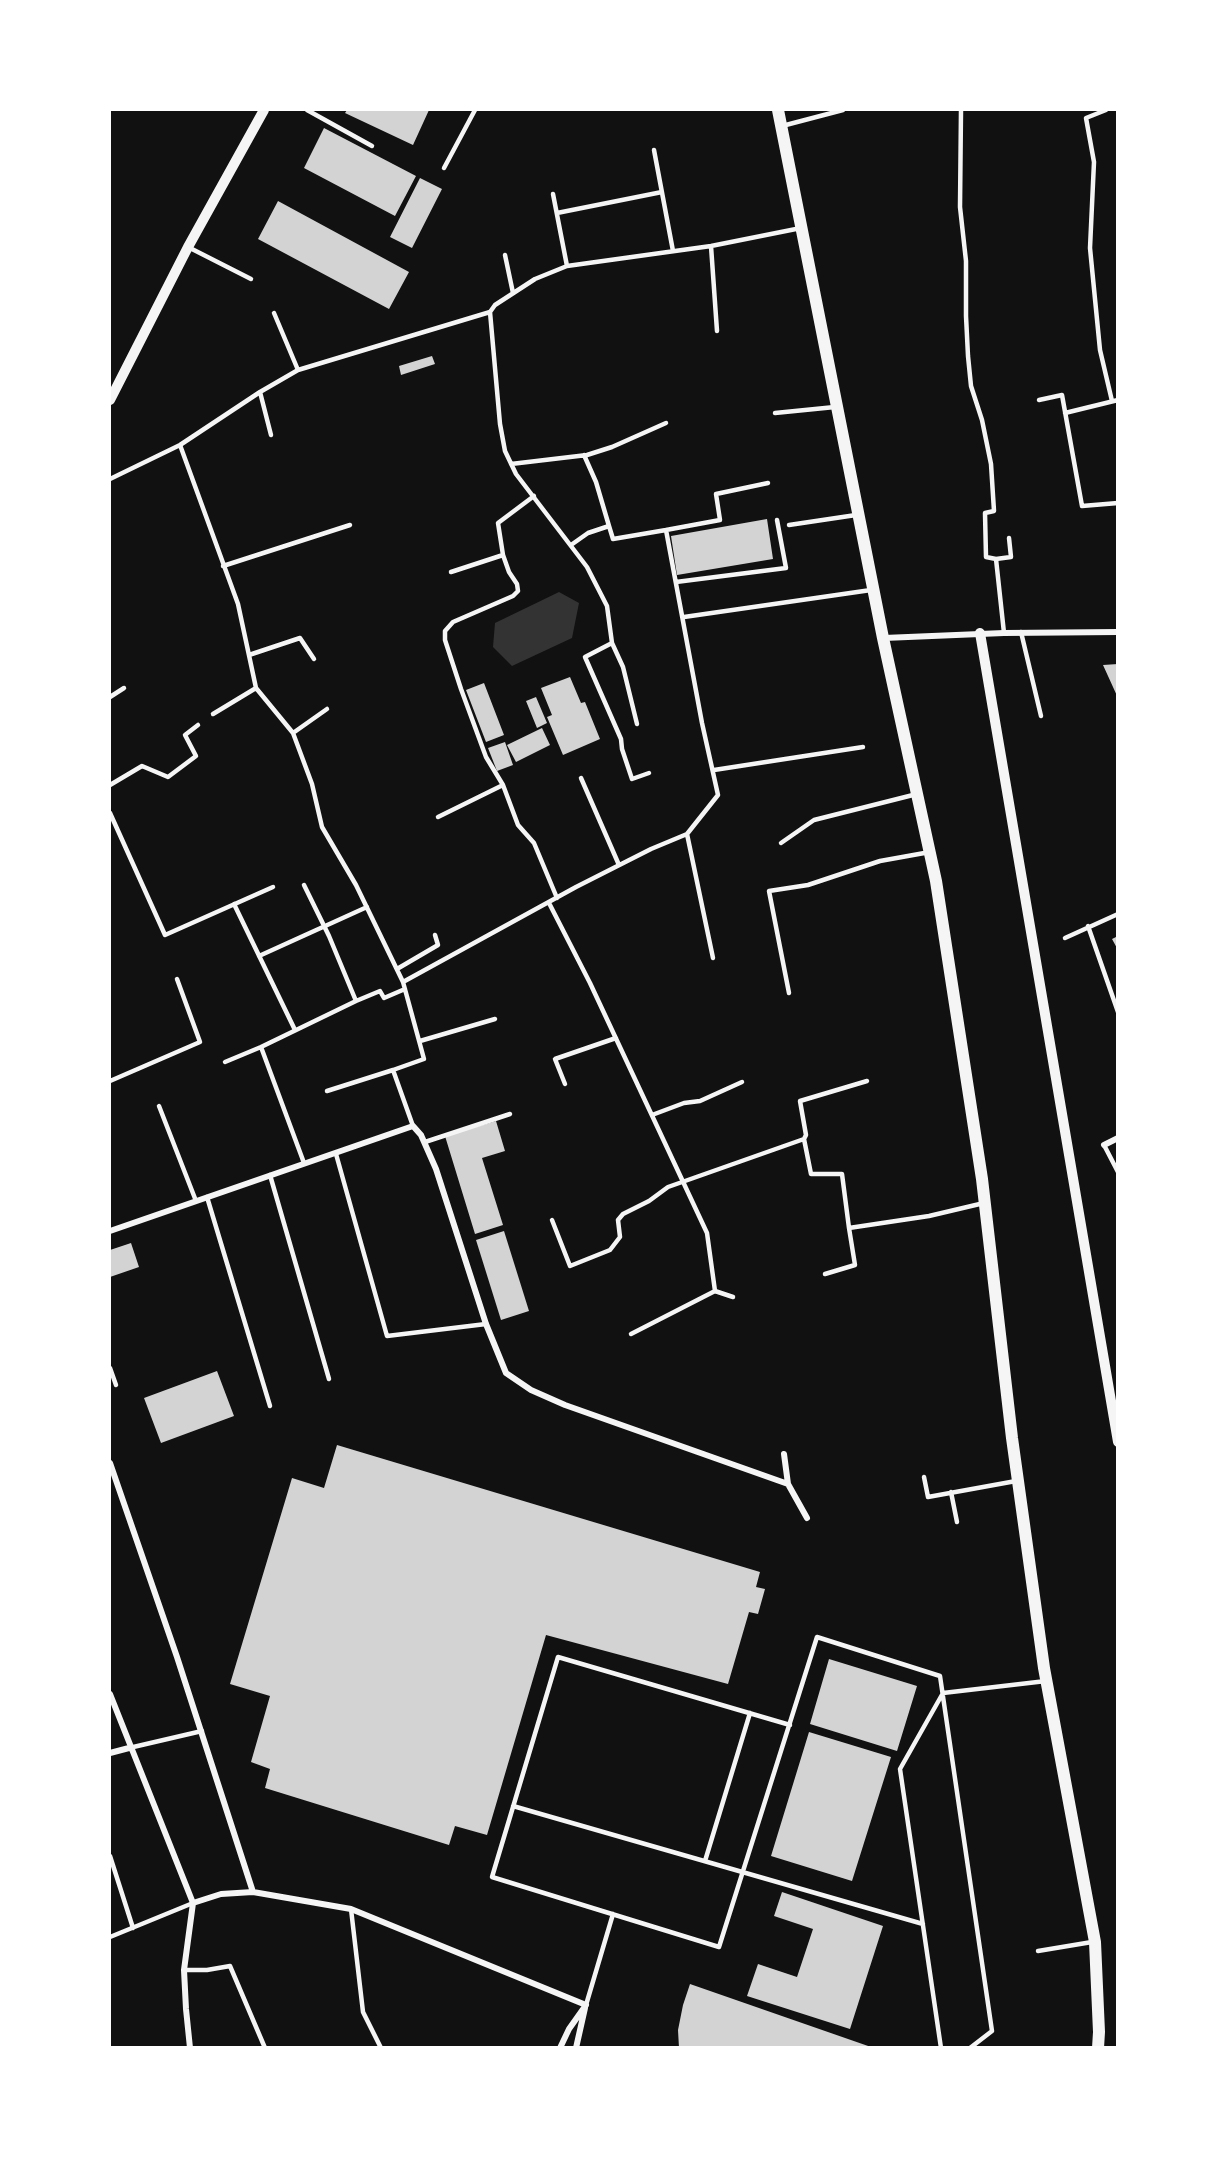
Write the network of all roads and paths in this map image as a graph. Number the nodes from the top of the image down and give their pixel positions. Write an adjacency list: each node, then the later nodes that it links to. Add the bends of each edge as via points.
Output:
1 (264, 110): 17 (street)
2 (307, 110): 9 (lane)
3 (475, 110): 11 (lane)
4 (778, 110): 8 (main road)
5 (843, 110): 8 (lane)
6 (961, 110): 52 (lane, via 960,207 966,261 968,356 971,386 991,464 994,511 985,513 986,557)
7 (1107, 110): 30 (lane, via 1086,118 1094,162 1090,248 1100,350)
8 (782, 126): 15 (main road)
9 (372, 146)
10 (654, 150): 12 (lane)
11 (444, 168)
12 (662, 192): 14 (lane); 18 (lane)
13 (553, 194): 14 (lane)
14 (558, 213): 20 (lane)
15 (803, 228): 16 (lane); 31 (main road)
16 (711, 246): 18 (lane); 25 (lane)
17 (188, 247): 21 (lane); 28 (street)
18 (673, 251): 20 (lane)
19 (505, 255): 22 (lane)
20 (567, 266): 22 (lane)
21 (251, 279)
22 (513, 293): 23 (lane)
23 (490, 312): 26 (lane); 38 (lane, via 500,424)
24 (274, 313): 26 (lane)
25 (717, 331)
26 (298, 370): 27 (lane)
27 (260, 392): 35 (lane); 36 (lane)
28 (110, 400)
29 (1040, 400): 33 (lane, via 1062,395)
30 (1115, 401): 33 (lane)
31 (838, 406): 32 (lane); 43 (main road)
32 (775, 413)
33 (1065, 413): 42 (lane, via 1082,506)
34 (666, 423): 37 (lane)
35 (271, 435)
36 (180, 446): 39 (lane); 53 (lane)
37 (584, 455): 38 (lane); 47 (lane)
38 (511, 464): 41 (lane)
39 (110, 479)
40 (768, 483): 48 (lane, via 716,494 720,520)
41 (534, 496): 50 (lane); 51 (lane, via 498,523)
42 (1118, 503)
43 (859, 514): 46 (lane); 56 (main road)
44 (777, 520): 55 (lane, via 786,568)
45 (350, 525): 53 (lane)
46 (789, 525)
47 (609, 526): 48 (lane, via 613,539); 50 (lane, via 588,533)
48 (666, 530): 55 (lane)
49 (1009, 538): 52 (lane, via 1011,557)
50 (571, 545): 63 (lane, via 607,606)
51 (503, 555): 54 (lane); 80 (lane, via 518,591 453,622 445,631 486,757)
52 (996, 559): 61 (lane)
53 (223, 566): 64 (lane, via 238,604)
54 (451, 572)
55 (676, 582): 57 (lane)
56 (873, 589): 57 (lane); 62 (main road)
57 (684, 617): 76 (lane)
58 (1021, 632): 59 (street); 61 (street); 71 (lane)
59 (1118, 632)
60 (980, 633): 61 (street); 62 (street); 148 (street)
61 (1004, 633)
62 (883, 638): 81 (main road)
63 (612, 643): 72 (lane, via 623,667); 77 (lane, via 585,657 621,739 632,779)
64 (249, 656): 65 (lane, via 300,638); 67 (lane)
65 (314, 659)
66 (124, 687): 68 (lane)
67 (256, 688): 70 (lane); 74 (lane)
68 (110, 697)
69 (327, 709): 74 (lane)
70 (213, 714)
71 (1041, 716)
72 (637, 724)
73 (198, 725): 79 (lane, via 185,735 196,756 168,777 142,766)
74 (293, 733): 93 (lane, via 312,784 322,827)
75 (862, 747): 76 (lane)
76 (714, 770): 84 (lane, via 718,795)
77 (649, 773)
78 (581, 778): 87 (lane)
79 (110, 785)
80 (503, 785): 83 (lane); 90 (lane, via 518,825 534,843)
81 (917, 794): 85 (lane, via 814,820); 86 (main road)
82 (110, 813): 92 (lane, via 165,935)
83 (438, 817)
84 (687, 834): 87 (lane); 100 (lane)
85 (781, 843)
86 (930, 852): 105 (lane, via 880,861 808,885 769,891); 135 (main road)
87 (619, 865): 90 (lane)
88 (304, 885): 96 (lane)
89 (273, 887): 92 (lane)
90 (557, 898): 91 (lane)
91 (549, 903): 103 (lane); 110 (lane)
92 (234, 904): 99 (lane)
93 (367, 907): 96 (lane); 101 (lane)
94 (1118, 914): 95 (lane)
95 (1088, 926): 98 (lane); 107 (lane)
96 (324, 927): 99 (lane); 106 (lane)
97 (435, 935): 101 (lane, via 438,945)
98 (1065, 938)
99 (259, 956): 109 (lane)
100 (712, 958)
101 (397, 969): 103 (lane)
102 (177, 979): 115 (lane, via 200,1042)
103 (403, 982): 104 (lane)
104 (405, 989): 106 (lane, via 384,998 380,992); 111 (lane)
105 (789, 993)
106 (356, 1001): 109 (lane)
107 (1118, 1012)
108 (495, 1019): 111 (lane)
109 (295, 1030): 112 (lane)
110 (616, 1038): 118 (lane, via 555,1059); 122 (lane)
111 (420, 1041): 114 (lane, via 424,1059)
112 (261, 1047): 113 (lane); 129 (lane)
113 (225, 1062)
114 (393, 1070): 119 (lane); 123 (lane)
115 (110, 1081)
116 (867, 1081): 125 (lane, via 800,1101)
117 (742, 1082): 122 (lane, via 700,1101)
118 (565, 1084)
119 (327, 1091)
120 (159, 1106): 134 (lane)
121 (510, 1114): 126 (lane)
122 (652, 1115): 132 (lane)
123 (413, 1126): 126 (street); 128 (street)
124 (1118, 1138): 127 (street)
125 (804, 1139): 132 (lane); 137 (lane, via 811,1174 842,1174)
126 (424, 1143): 142 (street)
127 (1104, 1145): 130 (lane)
128 (336, 1154): 129 (street); 142 (lane, via 387,1336)
129 (304, 1162): 131 (street)
130 (1118, 1172)
131 (270, 1175): 133 (street); 145 (lane)
132 (684, 1180): 136 (lane, via 623,1214 618,1220 620,1237 610,1250 570,1266); 140 (lane, via 707,1233)
133 (207, 1197): 134 (street); 147 (lane)
134 (196, 1201): 138 (street)
135 (984, 1203): 137 (lane); 152 (main road)
136 (552, 1220)
137 (849, 1228): 139 (lane, via 855,1265)
138 (110, 1231)
139 (825, 1274)
140 (715, 1291): 141 (lane); 143 (lane)
141 (733, 1297)
142 (486, 1324): 153 (street, via 506,1373 531,1390)
143 (631, 1334)
144 (110, 1368): 146 (lane)
145 (329, 1379)
146 (116, 1385)
147 (270, 1406)
148 (1118, 1442)
149 (784, 1454): 153 (street)
150 (110, 1463): 162 (street)
151 (924, 1477): 154 (lane, via 928,1497)
152 (1019, 1481): 154 (lane); 157 (main road)
153 (788, 1484): 155 (street)
154 (951, 1492): 156 (lane)
155 (807, 1518)
156 (957, 1522)
157 (1046, 1681): 158 (lane); 176 (main road)
158 (943, 1693): 161 (lane, via 940,1676 817,1638); 173 (lane, via 900,1769); 186 (lane, via 993,2031)
159 (110, 1694): 163 (street)
160 (750, 1713): 161 (lane); 165 (lane, via 558,1657); 167 (lane)
161 (790, 1725): 168 (lane)
162 (202, 1731): 163 (lane); 169 (street)
163 (129, 1748): 164 (street); 170 (street)
164 (110, 1753)
165 (513, 1806): 167 (lane); 172 (lane, via 492,1877)
166 (110, 1856): 174 (lane)
167 (705, 1861): 168 (lane)
168 (743, 1872): 172 (lane, via 719,1947); 173 (lane)
169 (253, 1892): 170 (street, via 221,1894); 171 (street)
170 (193, 1903): 174 (lane); 178 (street)
171 (351, 1909): 179 (street); 182 (lane, via 363,2012)
172 (613, 1914): 179 (lane)
173 (923, 1924): 185 (lane)
174 (133, 1928): 175 (lane)
175 (110, 1937)
176 (1095, 1942): 177 (lane); 187 (main road)
177 (1038, 1951)
178 (184, 1970): 180 (street); 181 (lane, via 230,1966)
179 (586, 2005): 183 (street); 184 (street)
180 (190, 2048)
181 (265, 2048)
182 (381, 2048)
183 (560, 2048)
184 (576, 2048)
185 (941, 2048)
186 (970, 2048)
187 (1098, 2048)

